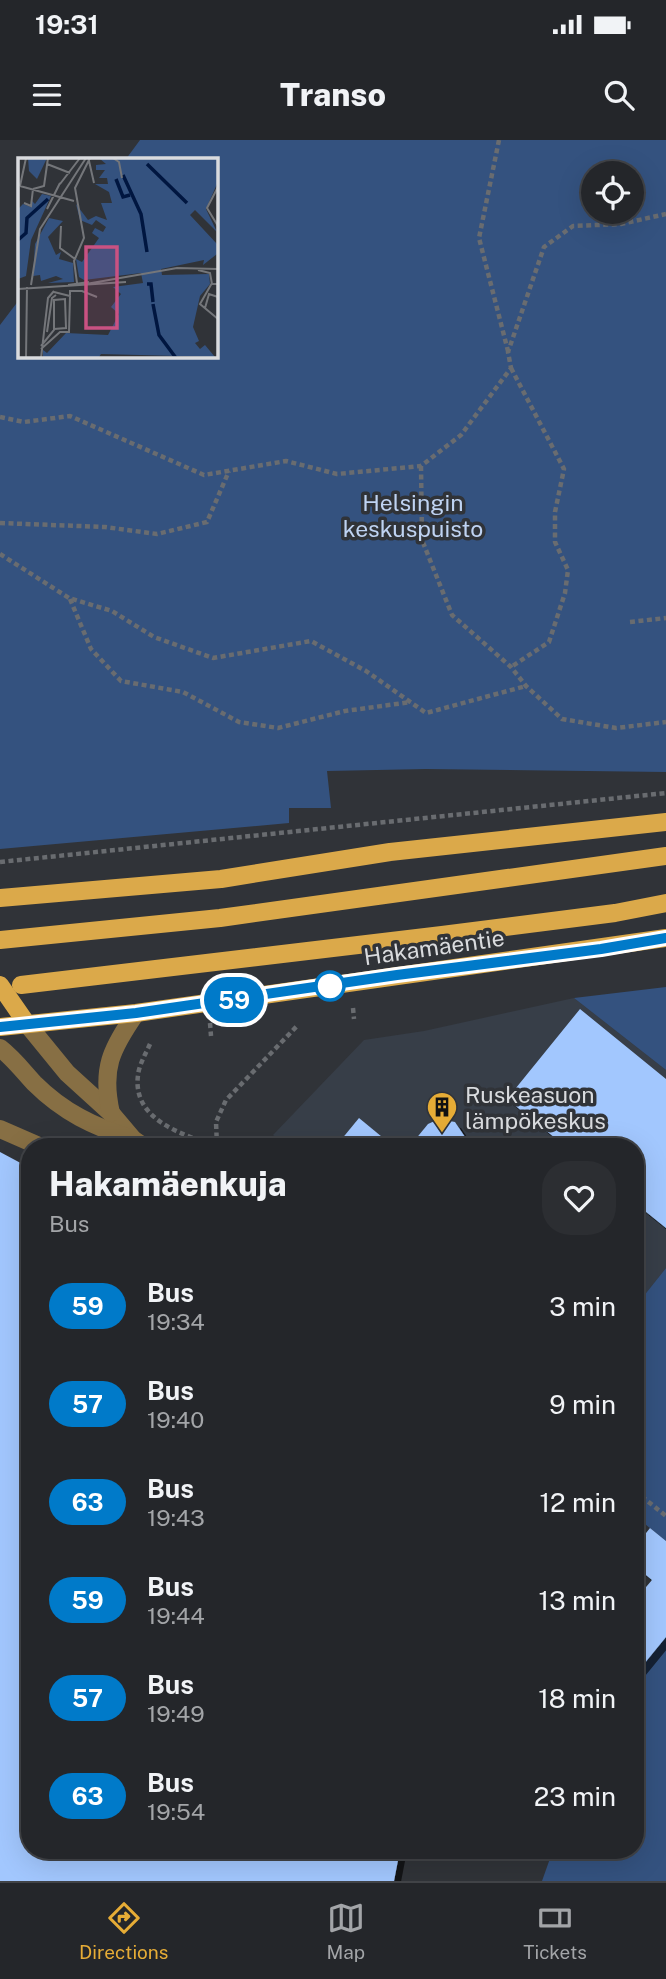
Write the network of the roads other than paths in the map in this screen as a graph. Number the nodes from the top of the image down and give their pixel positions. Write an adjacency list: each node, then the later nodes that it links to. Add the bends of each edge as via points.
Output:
1 (666, 822): 3 (main road, via 390,852 221,879)
2 (666, 856): 6 (main road, via 220,918)
3 (0, 898)
4 (666, 903): 8 (main road, Hakamäentie)
5 (666, 938): 9 (main road, Hakamäentie)
6 (0, 940)
7 (0, 985): 10 (main road)
8 (21, 985)
9 (136, 1013): 10 (main road, Hakamäentie); 13 (street, via 112,1050 107,1068)
10 (27, 1024): 11 (main road, Hakamäentie); 13 (street, via 67,1073)
11 (0, 1027)
12 (0, 1048): 16 (street, via 71,1114)
13 (111, 1113): 17 (street)
14 (0, 1129): 15 (street)
15 (21, 1138)
16 (125, 1138)
17 (134, 1138)

